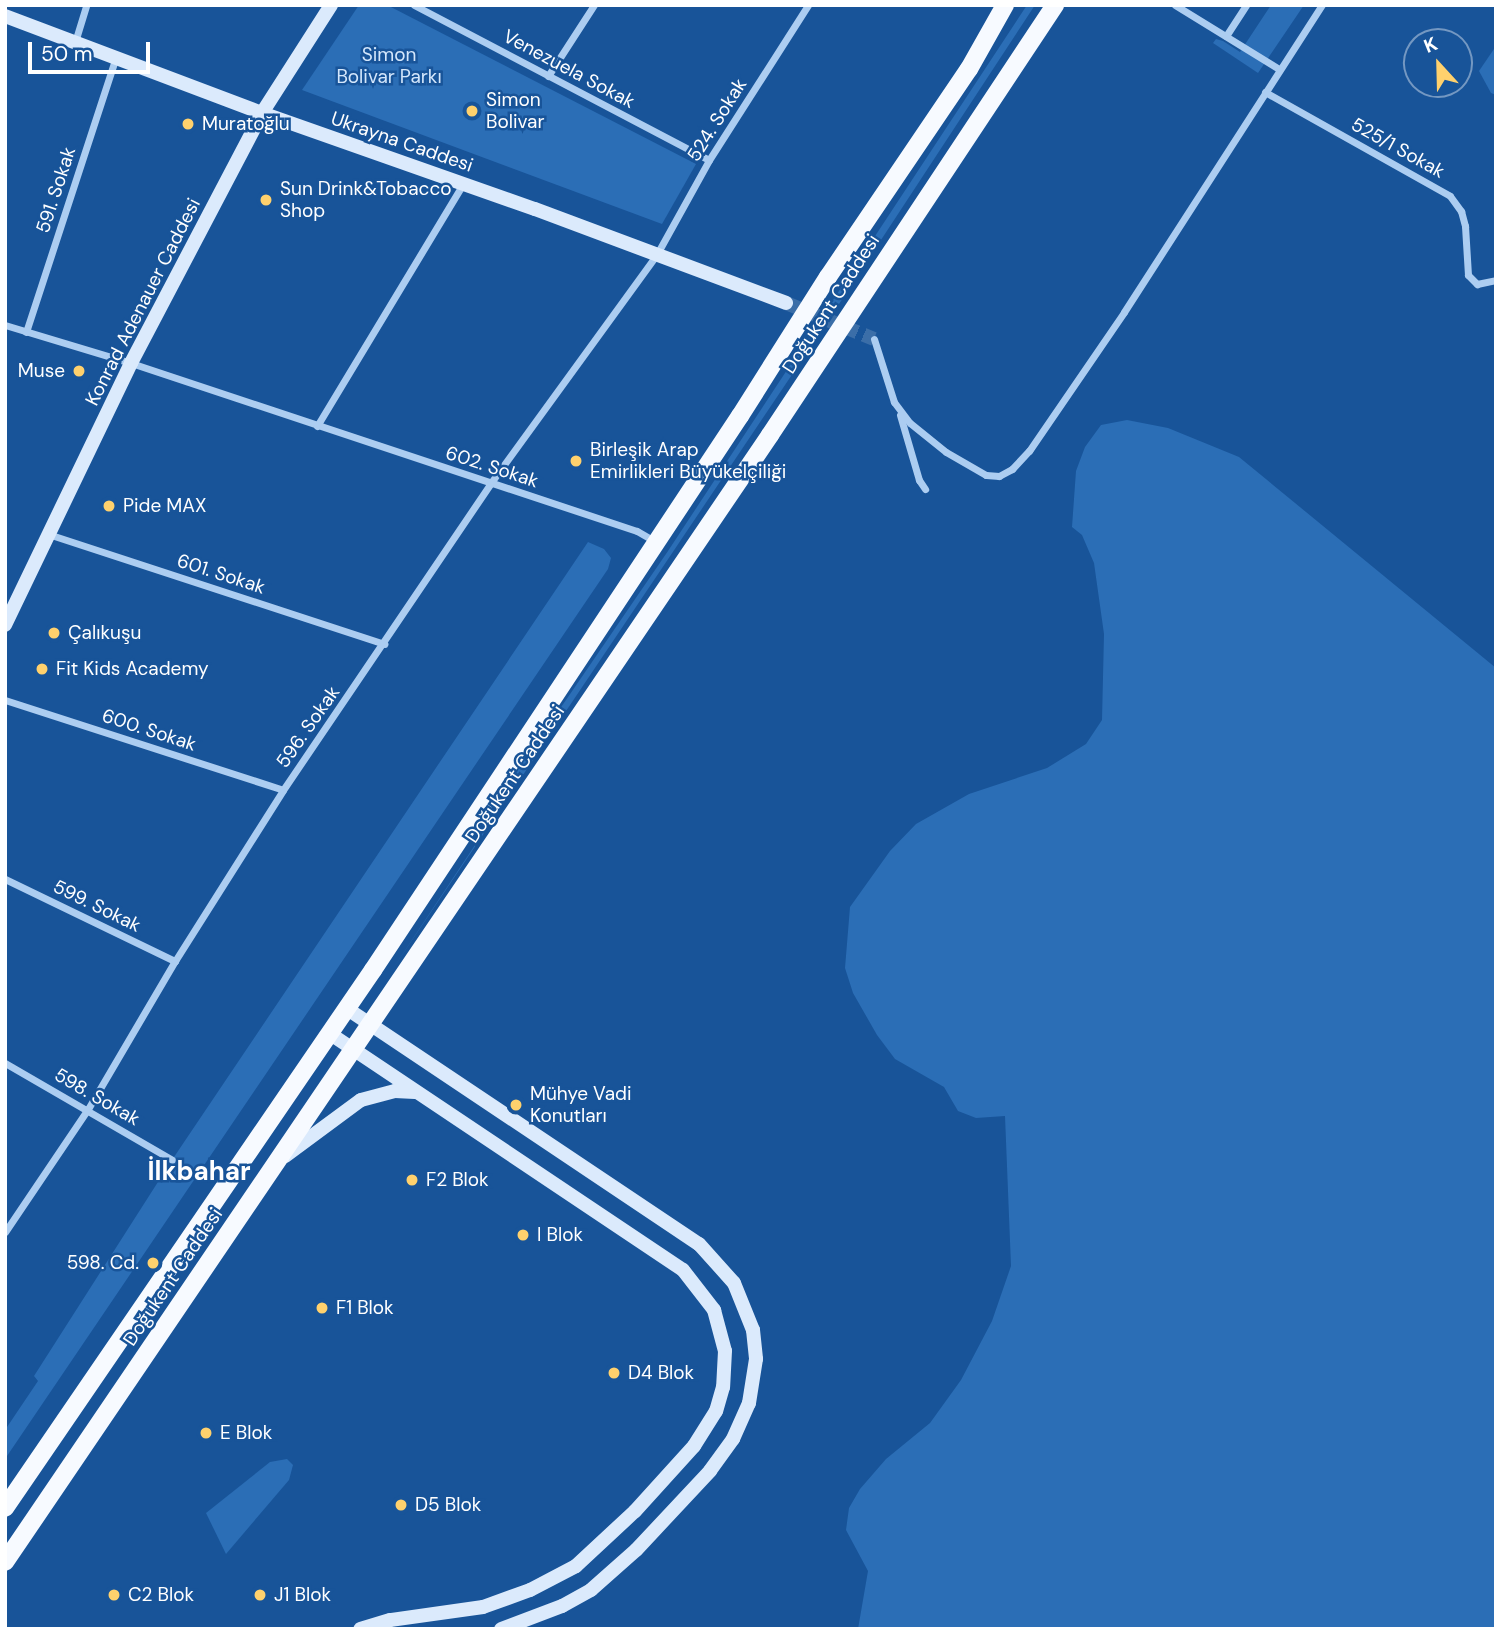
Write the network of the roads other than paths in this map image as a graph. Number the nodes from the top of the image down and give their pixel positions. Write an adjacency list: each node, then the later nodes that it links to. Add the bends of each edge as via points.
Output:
1 (86, 5): 13 (street)
2 (331, 5): 18 (main road, Konrad Adenauer Caddesi)
3 (414, 5): 16 (street, Venezuela Sokak)
4 (594, 5): 16 (street)
5 (808, 5): 19 (street, 524. Sokak)
6 (1005, 5): 33 (main road, Doğukent Caddesi, via 968,69)
7 (1055, 5): 41 (main road, Doğukent Caddesi)
8 (1175, 5): 12 (street)
9 (1246, 5): 12 (street)
10 (1322, 5): 15 (street)
11 (5, 16): 13 (main road, Ukrayna Caddesi)
12 (1226, 36): 15 (street)
13 (75, 42): 14 (main road, Ukrayna Caddesi)
14 (116, 57): 18 (main road, Ukrayna Caddesi); 25 (street, 591. Sokak)
15 (1279, 69): 17 (street)
16 (548, 75): 19 (street, Venezuela Sokak)
17 (1265, 92): 22 (street, 525/1 Sokak, via 1450,196 1465,226 1468,275 1477,285); 28 (street, via 1124,312 1029,452 1012,469 999,477 986,475 946,452)
18 (262, 113): 20 (main road, Ukrayna Caddesi); 27 (main road, Konrad Adenauer Caddesi)
19 (709, 160): 21 (street, 524. Sokak)
20 (463, 184): 21 (main road, Ukrayna Caddesi); 29 (street)
21 (657, 254): 23 (main road, Ukrayna Caddesi); 30 (street, 596. Sokak)
22 (1496, 280)
23 (786, 303)
24 (5, 325): 25 (street, 602. Sokak)
25 (26, 332): 27 (street, 602. Sokak)
26 (874, 339): 28 (street)
27 (131, 363): 29 (street, 602. Sokak); 32 (main road, Konrad Adenauer Caddesi)
28 (899, 411): 31 (street)
29 (317, 426): 30 (street, 602. Sokak)
30 (490, 484): 33 (street, 602. Sokak, via 637,531); 35 (street, 596. Sokak)
31 (925, 489)
32 (48, 534): 34 (main road, Konrad Adenauer Caddesi); 35 (street, 601. Sokak)
33 (656, 542): 40 (main road, Doğukent Caddesi)
34 (5, 625)
35 (385, 644): 37 (street, 596. Sokak)
36 (5, 700): 37 (street, 600. Sokak)
37 (283, 790): 39 (street, 596. Sokak)
38 (5, 879): 39 (street, 599. Sokak)
39 (175, 961): 46 (street, 596. Sokak)
40 (346, 1008): 41 (main road); 42 (main road, Doğukent Caddesi)
41 (370, 1024): 43 (main road, Doğukent Caddesi); 53 (main road, via 699,1244 734,1283 753,1330 755,1370 749,1404 733,1439 710,1471 636,1550 591,1590)
42 (329, 1033): 43 (main road); 50 (main road, Doğukent Caddesi)
43 (353, 1048): 45 (main road); 48 (main road, Doğukent Caddesi)
44 (5, 1063): 46 (street, 598. Sokak)
45 (415, 1092): 48 (main road, via 395,1091 361,1100); 52 (main road, via 683,1270 719,1321 724,1373 716,1411 694,1446 635,1511 576,1566 483,1607 390,1620)
46 (88, 1109): 47 (street, 598. Sokak); 49 (street, 596. Sokak)
47 (173, 1160)
48 (275, 1163): 51 (main road, Doğukent Caddesi)
49 (5, 1232)
50 (5, 1508)
51 (5, 1562)
52 (360, 1629)
53 (501, 1629)

